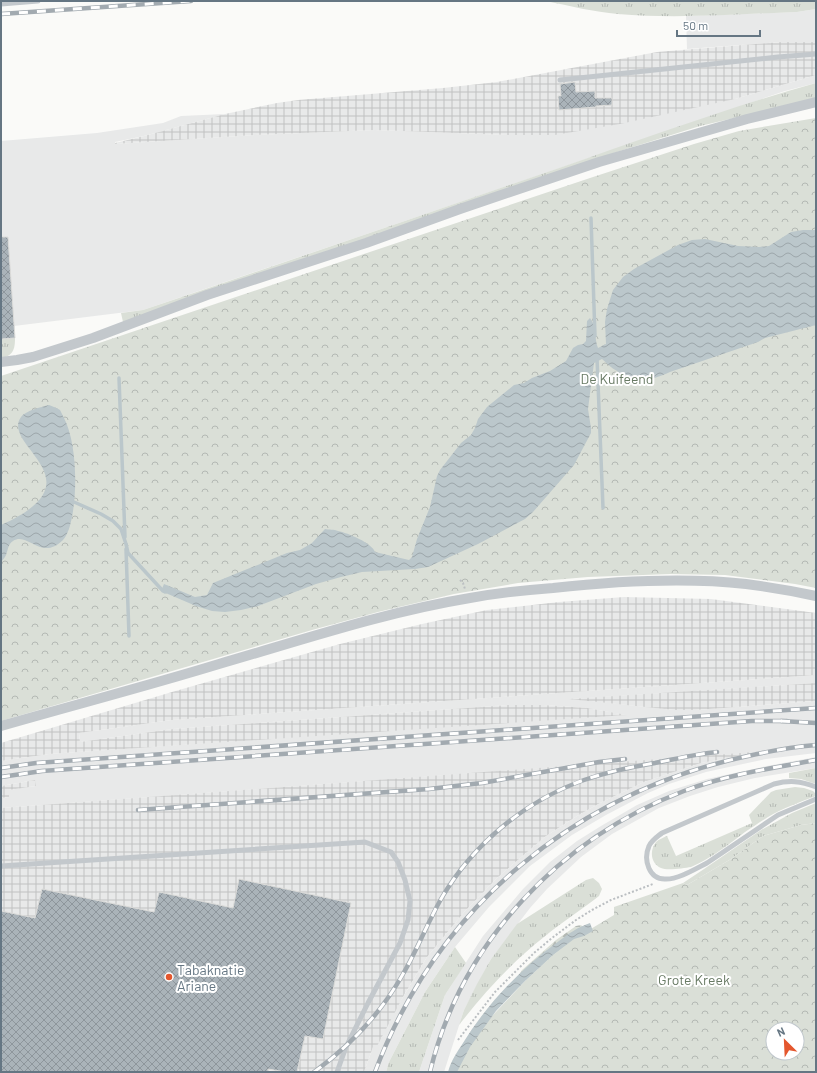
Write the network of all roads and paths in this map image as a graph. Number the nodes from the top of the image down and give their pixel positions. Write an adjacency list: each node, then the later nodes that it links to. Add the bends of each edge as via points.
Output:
1 (38, 1): 2 (lane)
2 (1, 4)
3 (816, 54): 4 (lane)
4 (560, 80)
5 (816, 102): 6 (street, via 747,118 599,162 207,295 93,338 33,357)
6 (1, 362)
7 (816, 596): 8 (street, via 744,584 651,581 595,583 469,598 374,619)
8 (1, 726)
9 (816, 787): 12 (lane, via 795,781 774,784 662,834 654,839 646,856 651,872 656,877)
10 (816, 799): 12 (lane, via 778,815 695,870)
11 (1, 866): 14 (lane, via 365,842 391,852 405,880 410,902 408,920 400,943 346,1047)
12 (666, 879): 13 (path, via 605,903 552,938 494,992)
13 (458, 1040)
14 (337, 1072)

